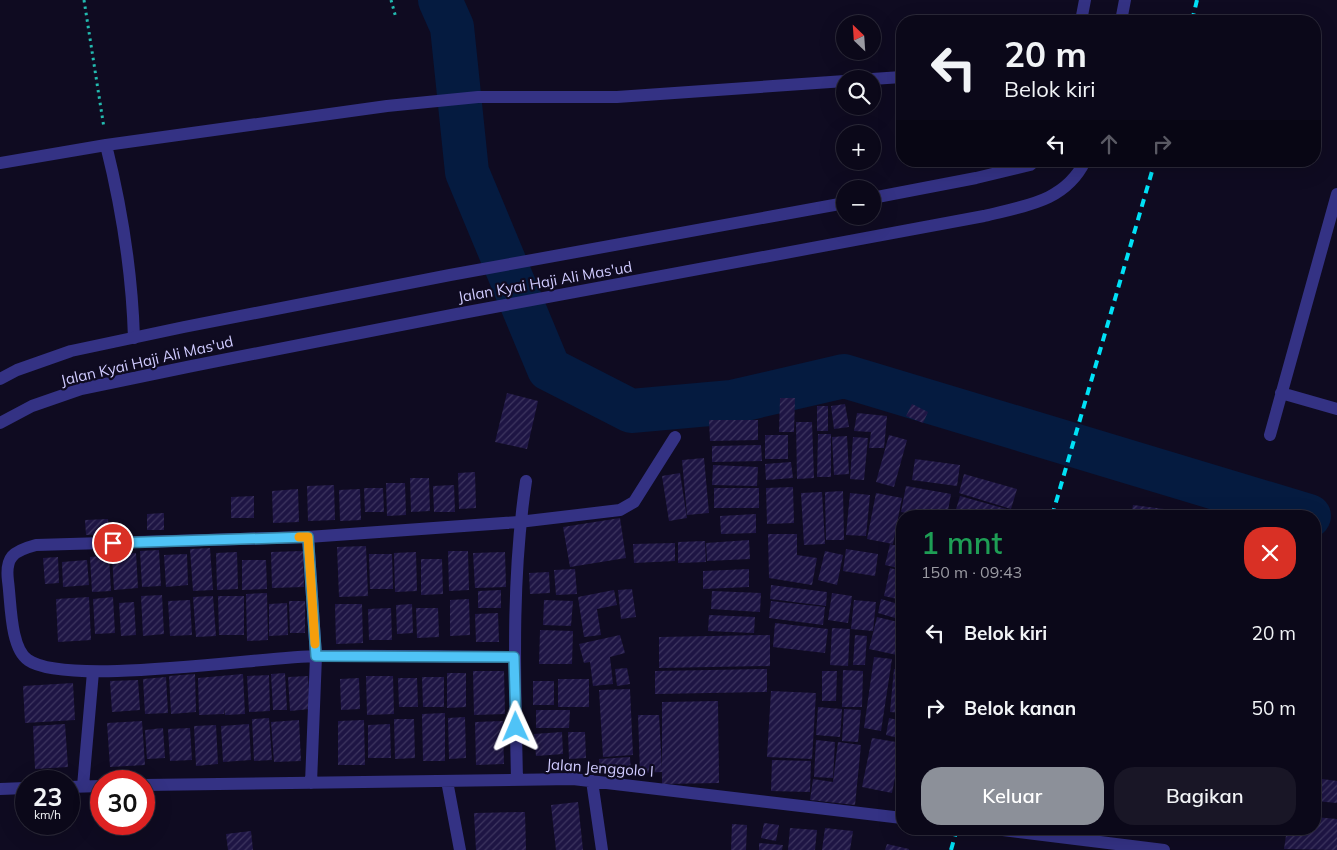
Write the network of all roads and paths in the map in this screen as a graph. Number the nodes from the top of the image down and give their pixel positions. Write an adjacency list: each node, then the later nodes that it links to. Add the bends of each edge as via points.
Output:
1 (84, 0): 11 (path)
2 (391, 0): 7 (path)
3 (1085, 0): 5 (street)
4 (1125, 0): 6 (street)
5 (1082, 15)
6 (1122, 15)
7 (396, 18)
8 (896, 77): 9 (street)
9 (881, 78)
10 (836, 82): 11 (street, via 617,97 478,97 387,106)
11 (106, 145): 12 (street); 18 (street, via 125,236)
12 (0, 162)
13 (1022, 167): 16 (street)
14 (1081, 167): 22 (street, Jalan Kyai Haji Ali Mas'ud, via 1066,188 1046,201 1002,212 457,314 81,389 32,406)
15 (1337, 194): 20 (street)
16 (881, 196)
17 (836, 205): 18 (street, Jalan Kyai Haji Ali Mas'ud, via 450,275)
18 (134, 338): 19 (street, Jalan Kyai Haji Ali Mas'ud, via 71,351)
19 (0, 379)
20 (1281, 393): 21 (street); 23 (street)
21 (1337, 409)
22 (0, 423)
23 (1270, 435)
24 (675, 437): 26 (street, via 634,502 620,510)
25 (526, 481): 26 (street)
26 (520, 522): 27 (street); 29 (street)
27 (308, 537): 28 (street); 30 (street, via 36,545 18,550 10,558 7,573 20,654 42,666)
28 (316, 656): 29 (street); 30 (street); 34 (street)
29 (514, 657): 31 (street)
30 (93, 672): 37 (street)
31 (517, 780): 32 (street, Jalan Jenggolo I); 33 (street, Jalan Jenggolo I)
32 (447, 781): 34 (street, Jalan Jenggolo I); 43 (street)
33 (592, 781): 41 (street, Jalan Jenggolo I); 44 (street)
34 (311, 783): 35 (street, Jalan Jenggolo I)
35 (155, 785)
36 (80, 786): 37 (street)
37 (83, 786): 38 (street)
38 (90, 786)
39 (15, 788): 40 (street)
40 (0, 789)
41 (896, 817)
42 (1043, 835): 45 (street)
43 (460, 850)
44 (602, 850)
45 (1164, 850)

